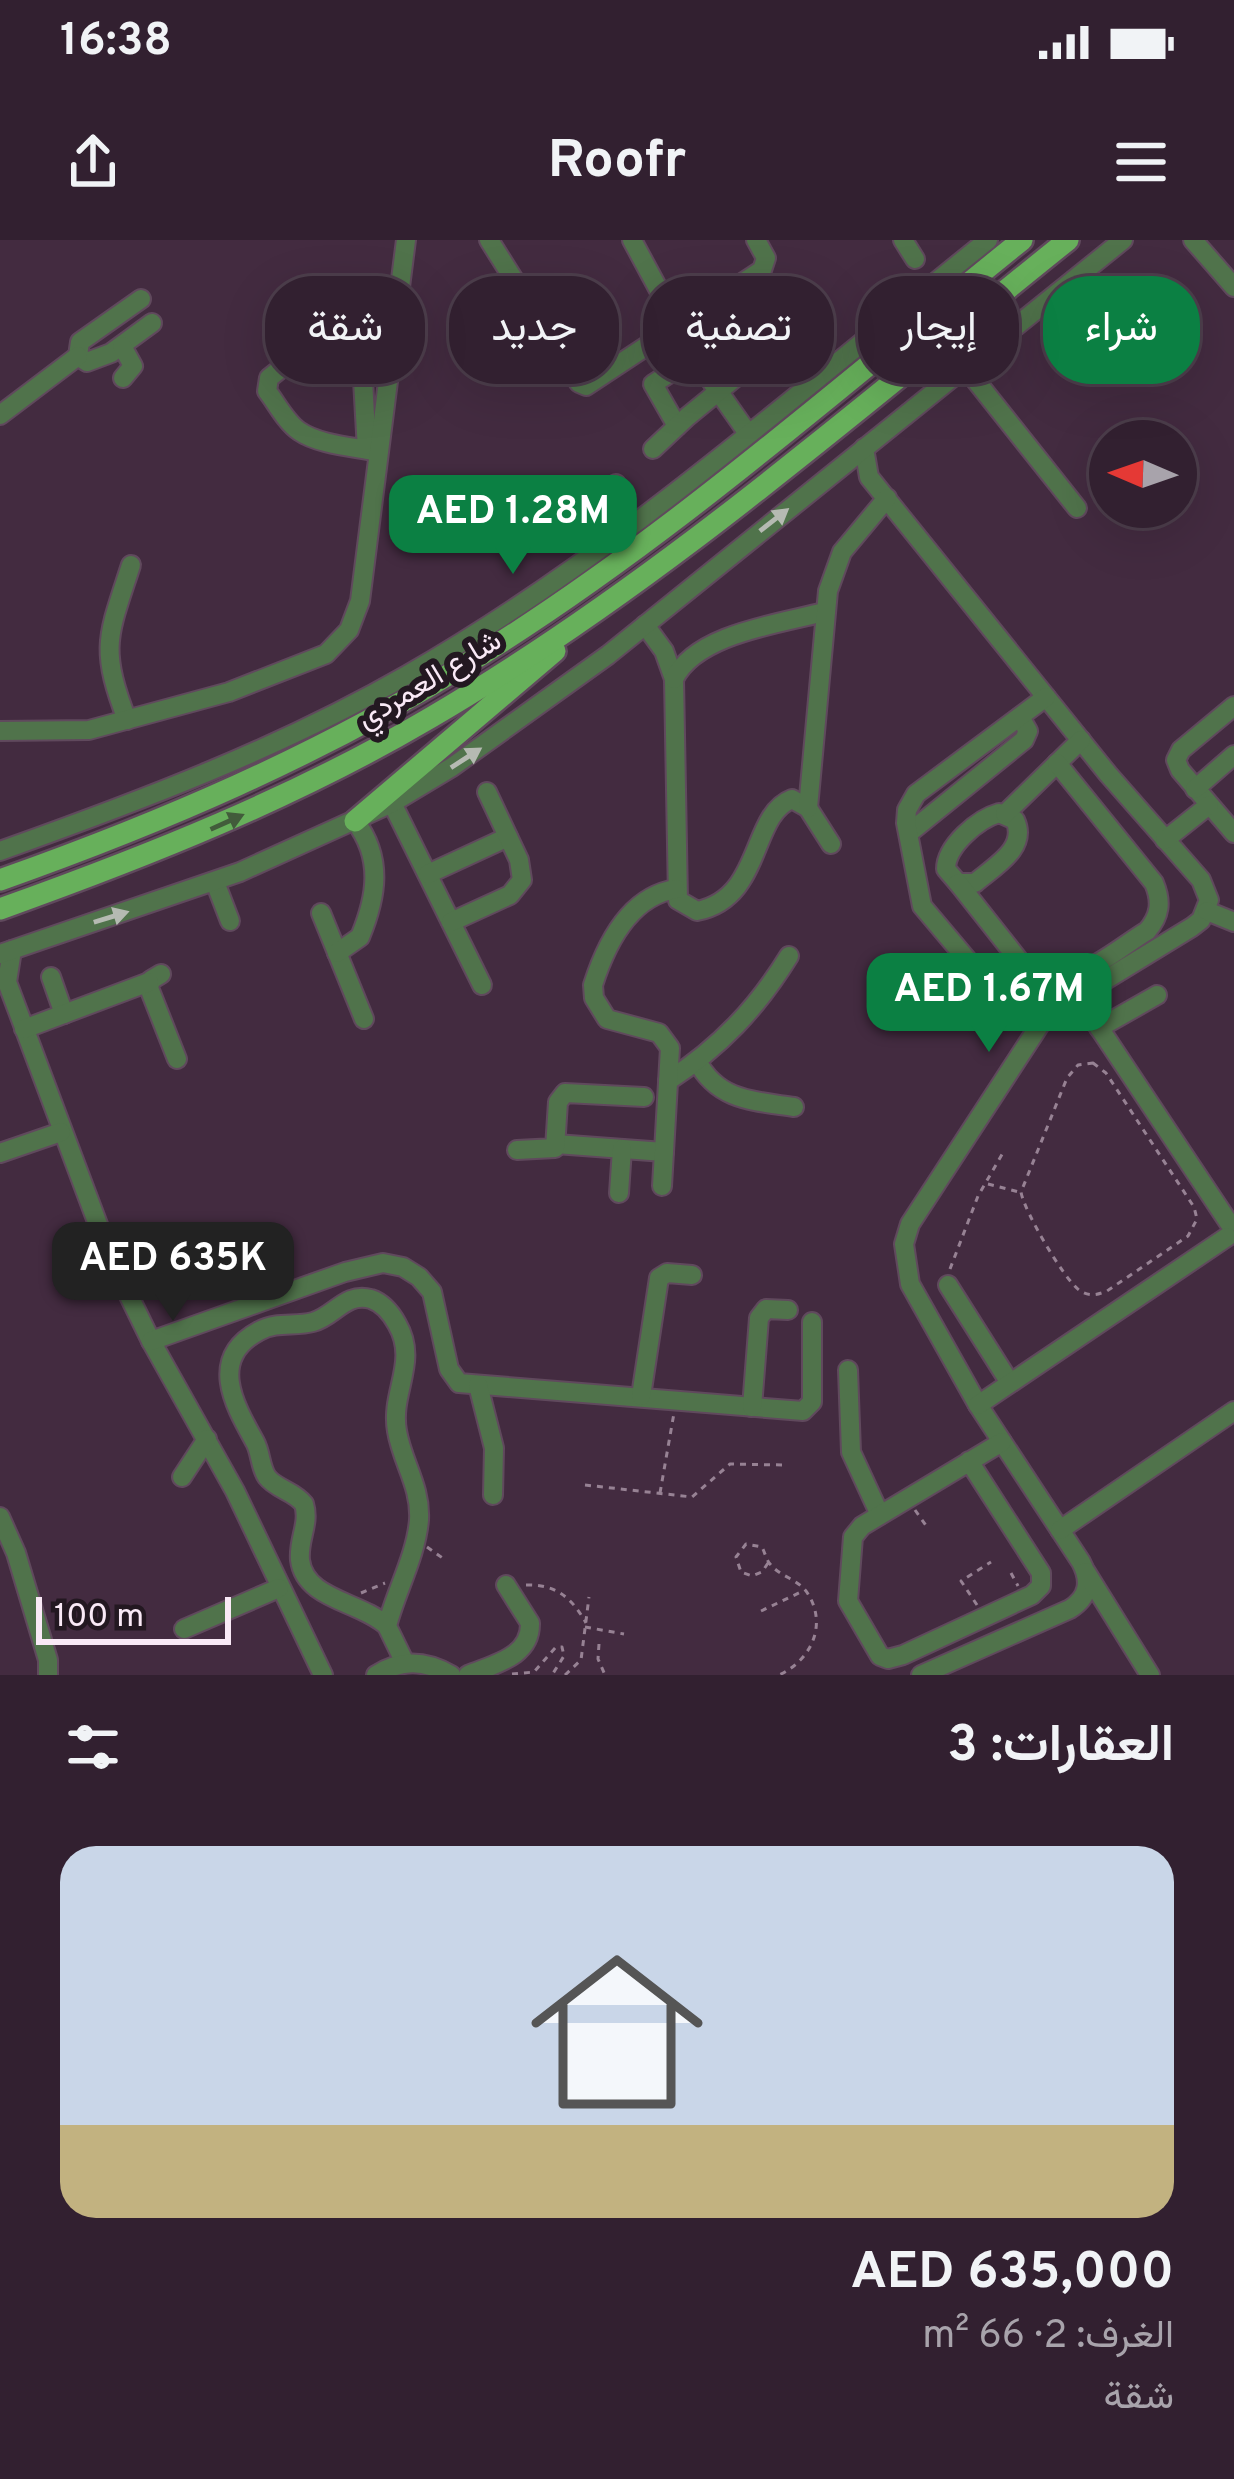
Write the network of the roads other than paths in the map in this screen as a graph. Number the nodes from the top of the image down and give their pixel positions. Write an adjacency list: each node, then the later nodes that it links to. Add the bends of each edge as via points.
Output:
1 (406, 240): 35 (street)
2 (489, 240): 19 (street, via 581,385)
3 (632, 240): 12 (street)
4 (756, 240): 13 (street, via 766,258)
5 (903, 240): 11 (street)
6 (988, 240): 32 (street)
7 (1022, 240): 68 (main road, شارع العمردي, via 651,538 464,666 244,783)
8 (1068, 240): 44 (main road, شارع العمردي)
9 (1123, 240): 17 (street)
10 (1193, 240): 14 (street)
11 (915, 259)
12 (651, 276)
13 (753, 276)
14 (1234, 287)
15 (141, 299): 20 (street, via 80,342)
16 (152, 322): 18 (street)
17 (1019, 324)
18 (122, 346): 20 (street, via 91,362); 21 (street, via 134,366)
19 (643, 348)
20 (78, 356): 29 (street)
21 (123, 378)
22 (654, 384): 31 (street)
23 (712, 384): 27 (street)
24 (726, 384): 27 (street)
25 (944, 384): 33 (street)
26 (979, 384): 39 (street)
27 (717, 391): 31 (street); 32 (street)
28 (0, 393): 29 (street)
29 (24, 395): 30 (street)
30 (0, 415)
31 (677, 426): 34 (street)
32 (748, 432): 40 (street)
33 (864, 448): 36 (street); 37 (street)
34 (653, 449)
35 (373, 451): 35 (street, via 301,433 268,392 268,378 312,344 326,344 363,380); 49 (street, via 360,602 343,638 316,660)
36 (838, 469): 37 (street); 45 (street, one-way to 36)
37 (869, 477): 38 (street)
38 (886, 498): 43 (street, via 842,552); 47 (street)
39 (1077, 508)
40 (651, 509): 41 (street); 41 (street, via 620,492)
41 (625, 529): 66 (street, via 498,620 314,725)
42 (131, 565): 49 (street, via 107,656)
43 (824, 612): 46 (street, via 698,650); 58 (street)
44 (578, 624): 61 (main road, via 531,674); 72 (main road, شارع العمردي, one-way to 44, via 312,782 427,721)
45 (644, 625): 46 (street); 56 (street, one-way to 45, via 484,747)
46 (674, 679): 71 (street)
47 (1046, 697): 51 (street); 89 (street, via 1020,716 1024,740 909,833 927,914 1002,1000)
48 (1234, 706): 57 (street, via 1177,755 1177,765)
49 (127, 720): 50 (street, via 77,732)
50 (0, 731)
51 (1081, 740): 53 (street); 55 (street)
52 (1234, 755): 57 (street)
53 (1057, 763): 59 (street); 60 (street)
54 (487, 792): 63 (street)
55 (1130, 800): 60 (street); 64 (street)
56 (392, 802): 61 (street); 67 (street)
57 (1214, 804): 62 (street); 64 (street)
58 (808, 808): 65 (street); 71 (street, via 792,800 777,808 745,876 708,909 686,908)
59 (1005, 814): 70 (street, via 988,816 949,851 946,869); 70 (street, via 1018,826 1018,844 975,883)
60 (1103, 820): 70 (street, via 1154,884 1158,914 1148,931 1064,980 1029,973)
61 (355, 821): 69 (street); 79 (street, via 372,850 375,879 360,937)
62 (1234, 833)
63 (508, 837): 67 (street); 76 (street, via 523,870 518,889)
64 (1165, 840): 73 (street, via 1202,880)
65 (831, 844)
66 (0, 851)
67 (428, 874): 76 (street)
68 (0, 880)
69 (215, 882): 75 (street); 78 (street, one-way to 69)
70 (958, 883)
71 (676, 889): 94 (street, via 632,910 593,985 607,1019 666,1040)
72 (0, 909)
73 (1207, 911): 77 (street); 85 (street)
74 (321, 913): 79 (street)
75 (230, 921)
76 (451, 922): 83 (street)
77 (1234, 922)
78 (6, 952): 82 (street)
79 (337, 953): 88 (street)
80 (789, 956): 93 (street, via 749,1014)
81 (51, 977): 87 (street)
82 (3, 979): 86 (street)
83 (482, 985)
84 (1157, 995): 90 (street)
85 (1078, 996): 89 (street); 90 (street)
86 (8, 1011): 91 (street)
87 (64, 1014): 91 (street); 92 (street, via 155,978)
88 (364, 1019)
89 (1041, 1023): 115 (street, via 904,1244 910,1284)
90 (1099, 1028): 105 (street)
91 (24, 1029): 97 (street)
92 (177, 1060)
93 (698, 1061): 94 (street); 96 (street, via 727,1095)
94 (668, 1081): 100 (street)
95 (644, 1097): 98 (street, via 565,1093)
96 (794, 1106)
97 (61, 1132): 101 (street); 110 (street)
98 (556, 1144): 99 (street); 102 (street)
99 (622, 1149): 100 (street); 104 (street)
100 (664, 1152): 103 (street)
101 (0, 1153)
102 (526, 1155)
103 (662, 1186)
104 (619, 1193)
105 (1231, 1231): 112 (street)
106 (692, 1275): 114 (street, via 659,1278)
107 (949, 1285): 112 (street)
108 (788, 1310): 116 (street, via 766,1309 759,1318)
109 (812, 1322): 116 (street, via 808,1408)
110 (151, 1341): 113 (street, via 383,1263 403,1267 432,1292 453,1378); 118 (street)
111 (848, 1370): 123 (street, via 851,1453)
112 (1010, 1383): 115 (street)
113 (478, 1385): 114 (street); 122 (street, via 494,1448)
114 (641, 1396): 116 (street)
115 (978, 1405): 119 (street)
116 (752, 1407)
117 (1234, 1411): 125 (street)
118 (207, 1439): 121 (street); 128 (street)
119 (1002, 1442): 120 (street); 125 (street)
120 (969, 1461): 123 (street); 123 (street, via 1042,1579 1038,1591 895,1658 880,1656 850,1610 848,1592 853,1537)
121 (182, 1477)
122 (493, 1495)
123 (880, 1514)
124 (0, 1516): 132 (street)
125 (1060, 1530): 126 (street)
126 (1086, 1572): 137 (street, via 1080,1603); 138 (street)
127 (508, 1587): 136 (street, via 530,1623 527,1643)
128 (279, 1588): 130 (street); 133 (street)
129 (387, 1626): 129 (street, via 419,1519 396,1424 408,1364 393,1316 368,1298 351,1299 315,1322 262,1330 235,1355 233,1406 268,1478 304,1504 304,1573 319,1592); 131 (street)
130 (184, 1629)
131 (405, 1663): 134 (street); 135 (street)
132 (48, 1675)
133 (323, 1675)
134 (376, 1675)
135 (451, 1675)
136 (468, 1675)
137 (921, 1675)
138 (1150, 1675)

